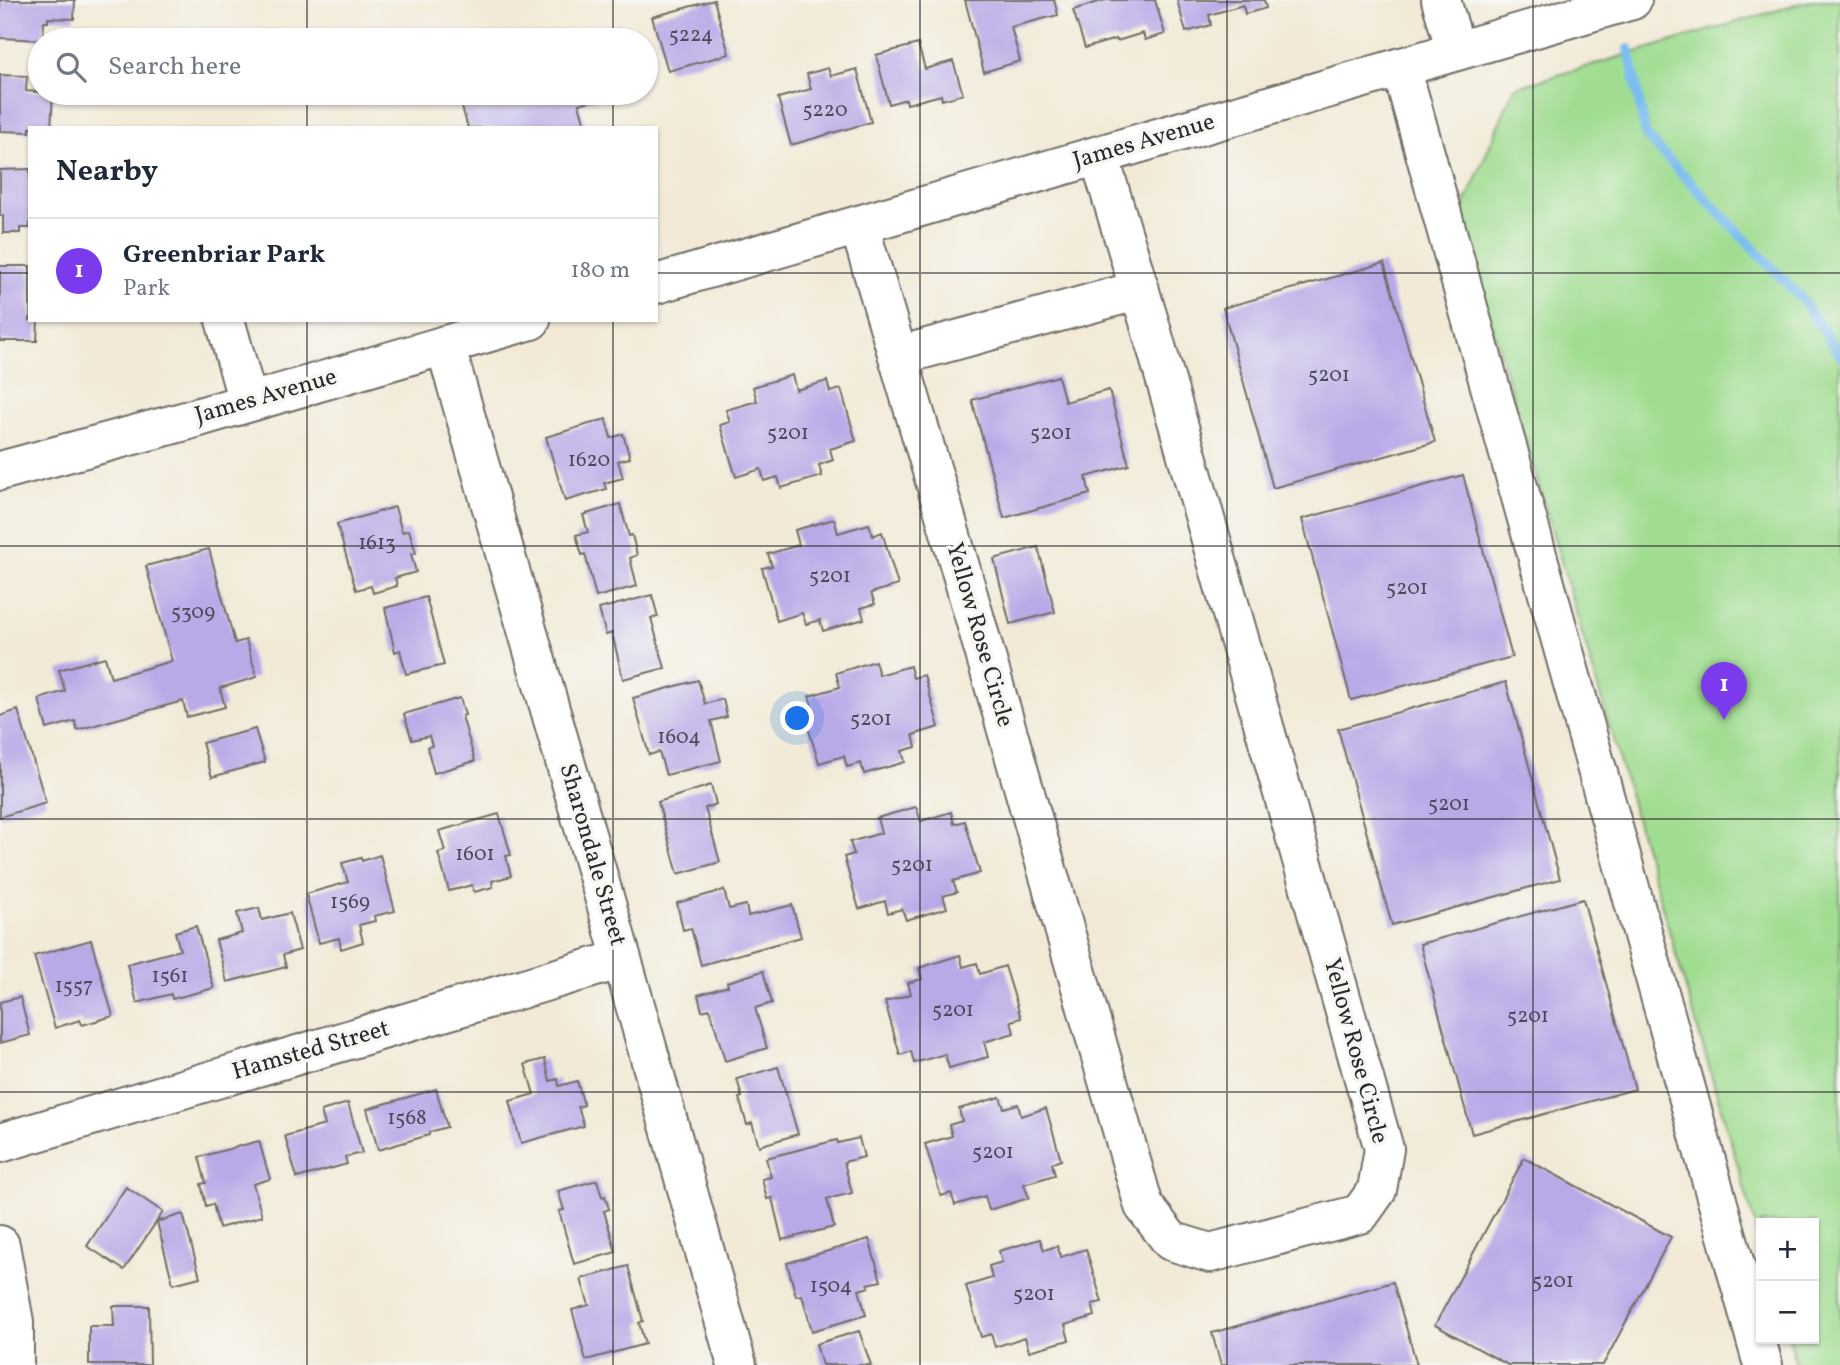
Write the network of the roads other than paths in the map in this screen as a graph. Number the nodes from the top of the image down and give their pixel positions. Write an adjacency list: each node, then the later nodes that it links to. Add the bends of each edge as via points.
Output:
1 (1441, 0): 3 (street)
2 (1632, 0): 3 (street, James Avenue)
3 (1456, 51): 4 (street, James Avenue)
4 (1401, 67): 5 (street, James Avenue); 20 (street)
5 (1099, 155): 6 (street, James Avenue); 8 (street, Yellow Rose Circle)
6 (859, 225): 7 (street, James Avenue); 12 (street, Yellow Rose Circle)
7 (658, 283)
8 (1140, 290): 12 (street); 12 (street, Yellow Rose Circle, via 1384,1149 1377,1190 1360,1214 1210,1253 1171,1241 1144,1206)
9 (226, 322): 13 (street)
10 (521, 322): 11 (street, James Avenue)
11 (463, 334): 13 (street, James Avenue); 15 (street, Sharondale Street)
12 (898, 356)
13 (248, 402): 14 (street, James Avenue)
14 (0, 471)
15 (622, 959): 16 (street, Hamsted Street); 19 (street, Sharondale Street)
16 (0, 1143)
17 (0, 1245): 18 (street, via 14,1322)
18 (14, 1365)
19 (737, 1365)
20 (1763, 1365)

